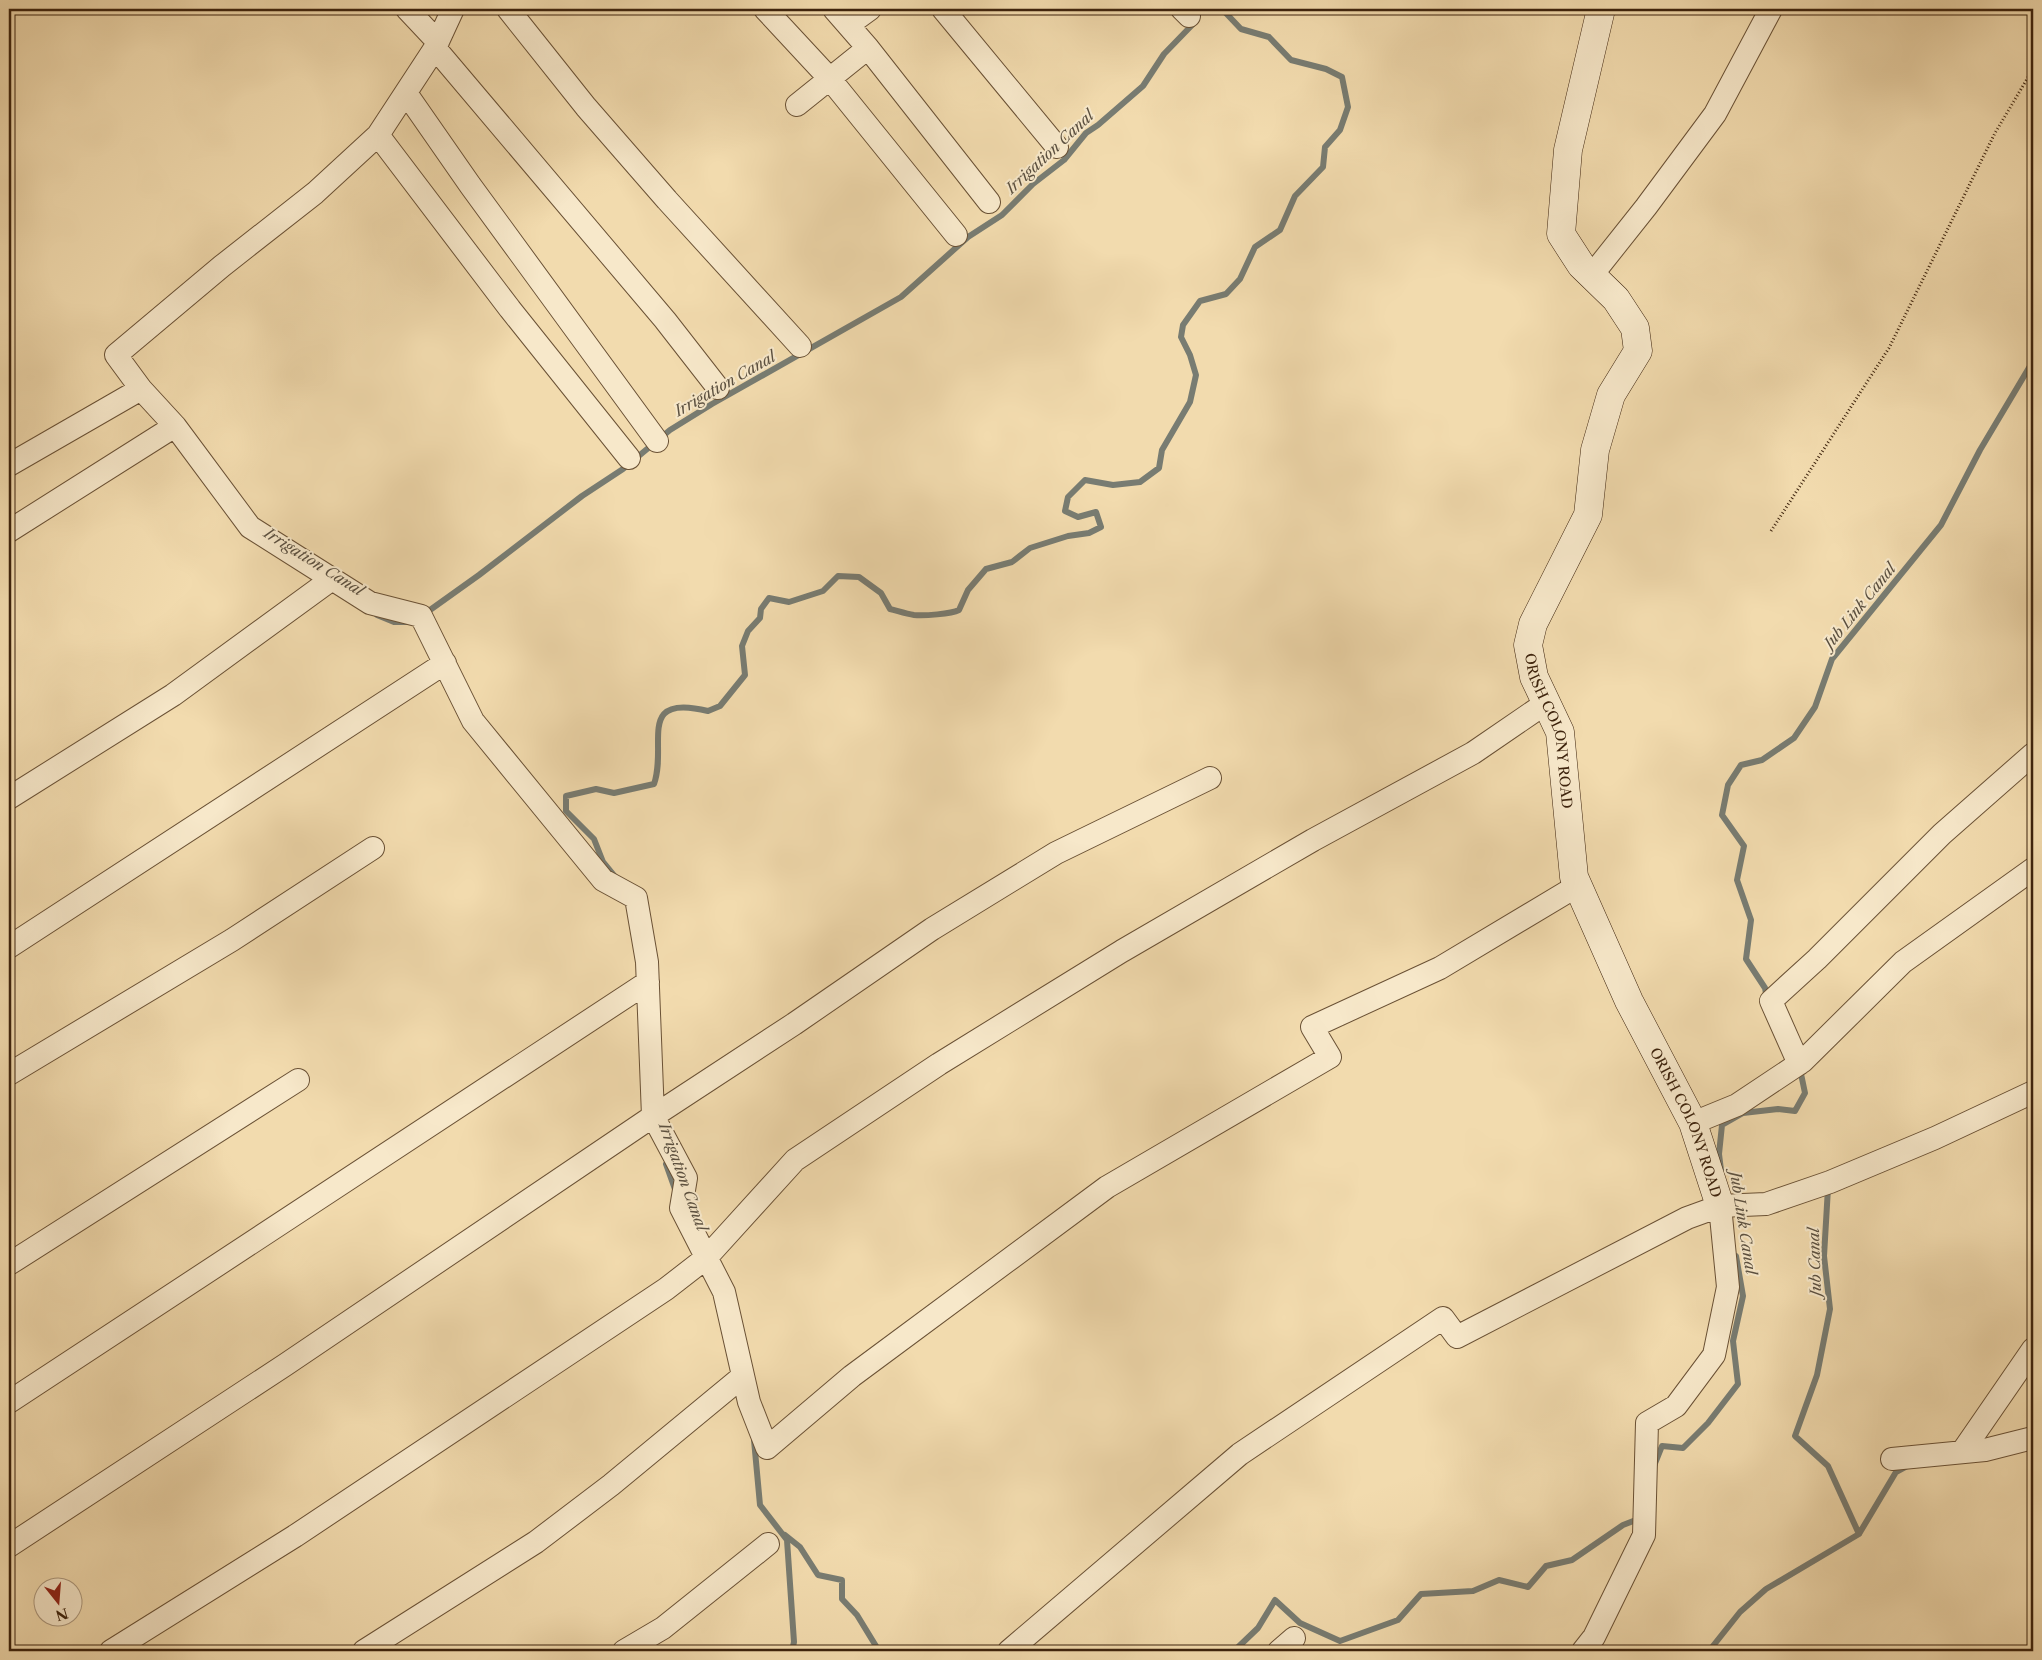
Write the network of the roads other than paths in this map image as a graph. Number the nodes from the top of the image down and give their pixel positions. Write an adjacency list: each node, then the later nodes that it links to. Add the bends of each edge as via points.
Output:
1 (407, 9): 10 (street)
2 (453, 9): 10 (street)
3 (508, 9): 20 (street, via 586,107)
4 (765, 9): 12 (street)
5 (834, 9): 11 (street)
6 (870, 9): 11 (street, via 848,25)
7 (943, 9): 16 (street)
8 (1601, 9): 19 (street, ORISH COLONY ROAD, via 1568,150 1561,234 1581,265)
9 (1772, 9): 19 (street, via 1715,114 1646,208)
10 (436, 45): 13 (street); 21 (street, via 666,320)
11 (868, 48): 12 (street); 17 (street)
12 (830, 79): 14 (street); 18 (street)
13 (406, 92): 15 (street); 24 (street)
14 (797, 105)
15 (378, 135): 22 (street, via 315,193 116,356); 25 (street, via 510,309)
16 (1057, 146)
17 (989, 202)
18 (956, 235)
19 (1592, 274): 30 (street, ORISH COLONY ROAD, via 1616,299 1635,328 1638,351 1611,395 1595,450 1588,515 1533,624 1528,646 1534,677)
20 (800, 346)
21 (718, 388)
22 (141, 389): 23 (street); 26 (street)
23 (175, 426): 27 (street); 28 (street, via 250,527)
24 (657, 441)
25 (630, 458)
26 (9, 465)
27 (9, 531)
28 (332, 579): 29 (street, via 370,603 421,616); 33 (street, via 173,695)
29 (445, 663): 37 (street); 38 (street, via 473,721 603,880 636,898)
30 (1546, 703): 36 (street, ORISH COLONY ROAD, via 1560,732 1574,878); 46 (street, via 1474,753 1313,840 1147,936 940,1064 795,1160)
31 (2033, 754): 39 (street, via 1942,834 1817,959 1771,1000)
32 (1210, 778): 43 (street, via 1048,858 932,929)
33 (9, 798)
34 (373, 848): 40 (street, via 232,940)
35 (2033, 869): 39 (street, via 1903,962)
36 (1578, 886): 44 (street, ORISH COLONY ROAD, via 1629,1001); 49 (street, via 1440,968 1312,1027 1330,1057 1107,1187 852,1376 768,1448 749,1402)
37 (9, 947)
38 (648, 982): 43 (street); 50 (street)
39 (1799, 1064): 44 (street, via 1737,1105)
40 (9, 1074)
41 (298, 1080): 47 (street)
42 (2033, 1092): 45 (street, via 1830,1182 1766,1204)
43 (653, 1116): 46 (street, via 686,1178 681,1208); 55 (street, via 285,1365)
44 (1693, 1123): 45 (street, ORISH COLONY ROAD)
45 (1720, 1206): 59 (street, via 1687,1218 1456,1337 1443,1318 1240,1454); 60 (street, via 1728,1287 1714,1355 1676,1406 1647,1423 1644,1535 1594,1637)
46 (706, 1258): 49 (street, via 724,1292); 56 (street, via 666,1289 295,1536)
47 (9, 1264)
48 (2033, 1349): 52 (street)
49 (743, 1376): 57 (street, via 536,1542)
50 (9, 1402)
51 (2033, 1438): 52 (street)
52 (1962, 1452): 53 (street)
53 (1892, 1459)
54 (768, 1544): 58 (street, via 663,1628)
55 (9, 1546)
56 (111, 1651)
57 (364, 1651)
58 (624, 1651)
59 (1008, 1651)
60 (1583, 1651)

